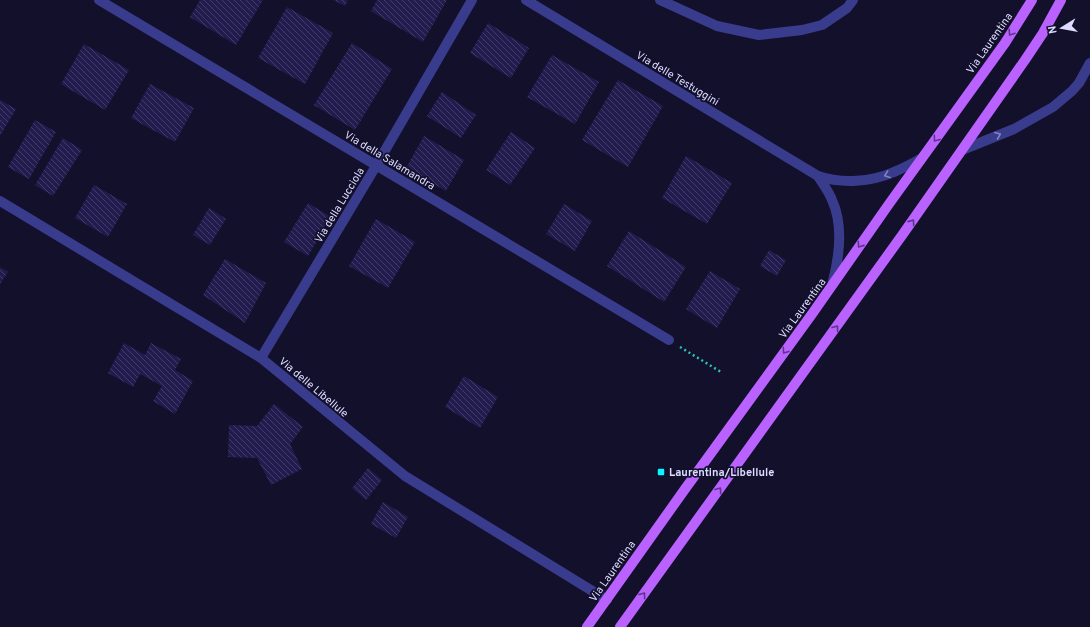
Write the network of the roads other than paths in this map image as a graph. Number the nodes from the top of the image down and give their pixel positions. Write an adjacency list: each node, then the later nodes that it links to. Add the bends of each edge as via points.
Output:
1 (99, 0): 11 (street, Via della Salamandra)
2 (472, 0): 11 (street, Via della Lucciola)
3 (526, 0): 12 (street, Via delle Testuggini)
4 (660, 0): 5 (street, via 717,26 759,34 802,30 822,25 847,8)
5 (853, 0)
6 (1032, 0): 10 (main road, Via Laurentina, one-way to 10, via 1005,43)
7 (1061, 0): 9 (main road, via 1043,33)
8 (1090, 63): 9 (street, one-way to 8, via 1014,129 1053,107 1079,83)
9 (962, 150): 19 (main road, one-way to 9)
10 (922, 158): 12 (street, one-way to 12, via 895,172 874,178 841,181); 14 (main road, Via Laurentina, one-way to 14)
11 (376, 166): 15 (street, Via della Salamandra); 16 (street, Via della Lucciola)
12 (818, 176): 14 (street, via 837,214 838,256)
13 (0, 201): 16 (street, Via delle Libellule)
14 (832, 286): 17 (main road, Via Laurentina, one-way to 17)
15 (669, 340)
16 (261, 358): 17 (street, Via delle Libellule, via 405,476)
17 (607, 600): 18 (main road, Via Laurentina)
18 (587, 627)
19 (620, 627)

